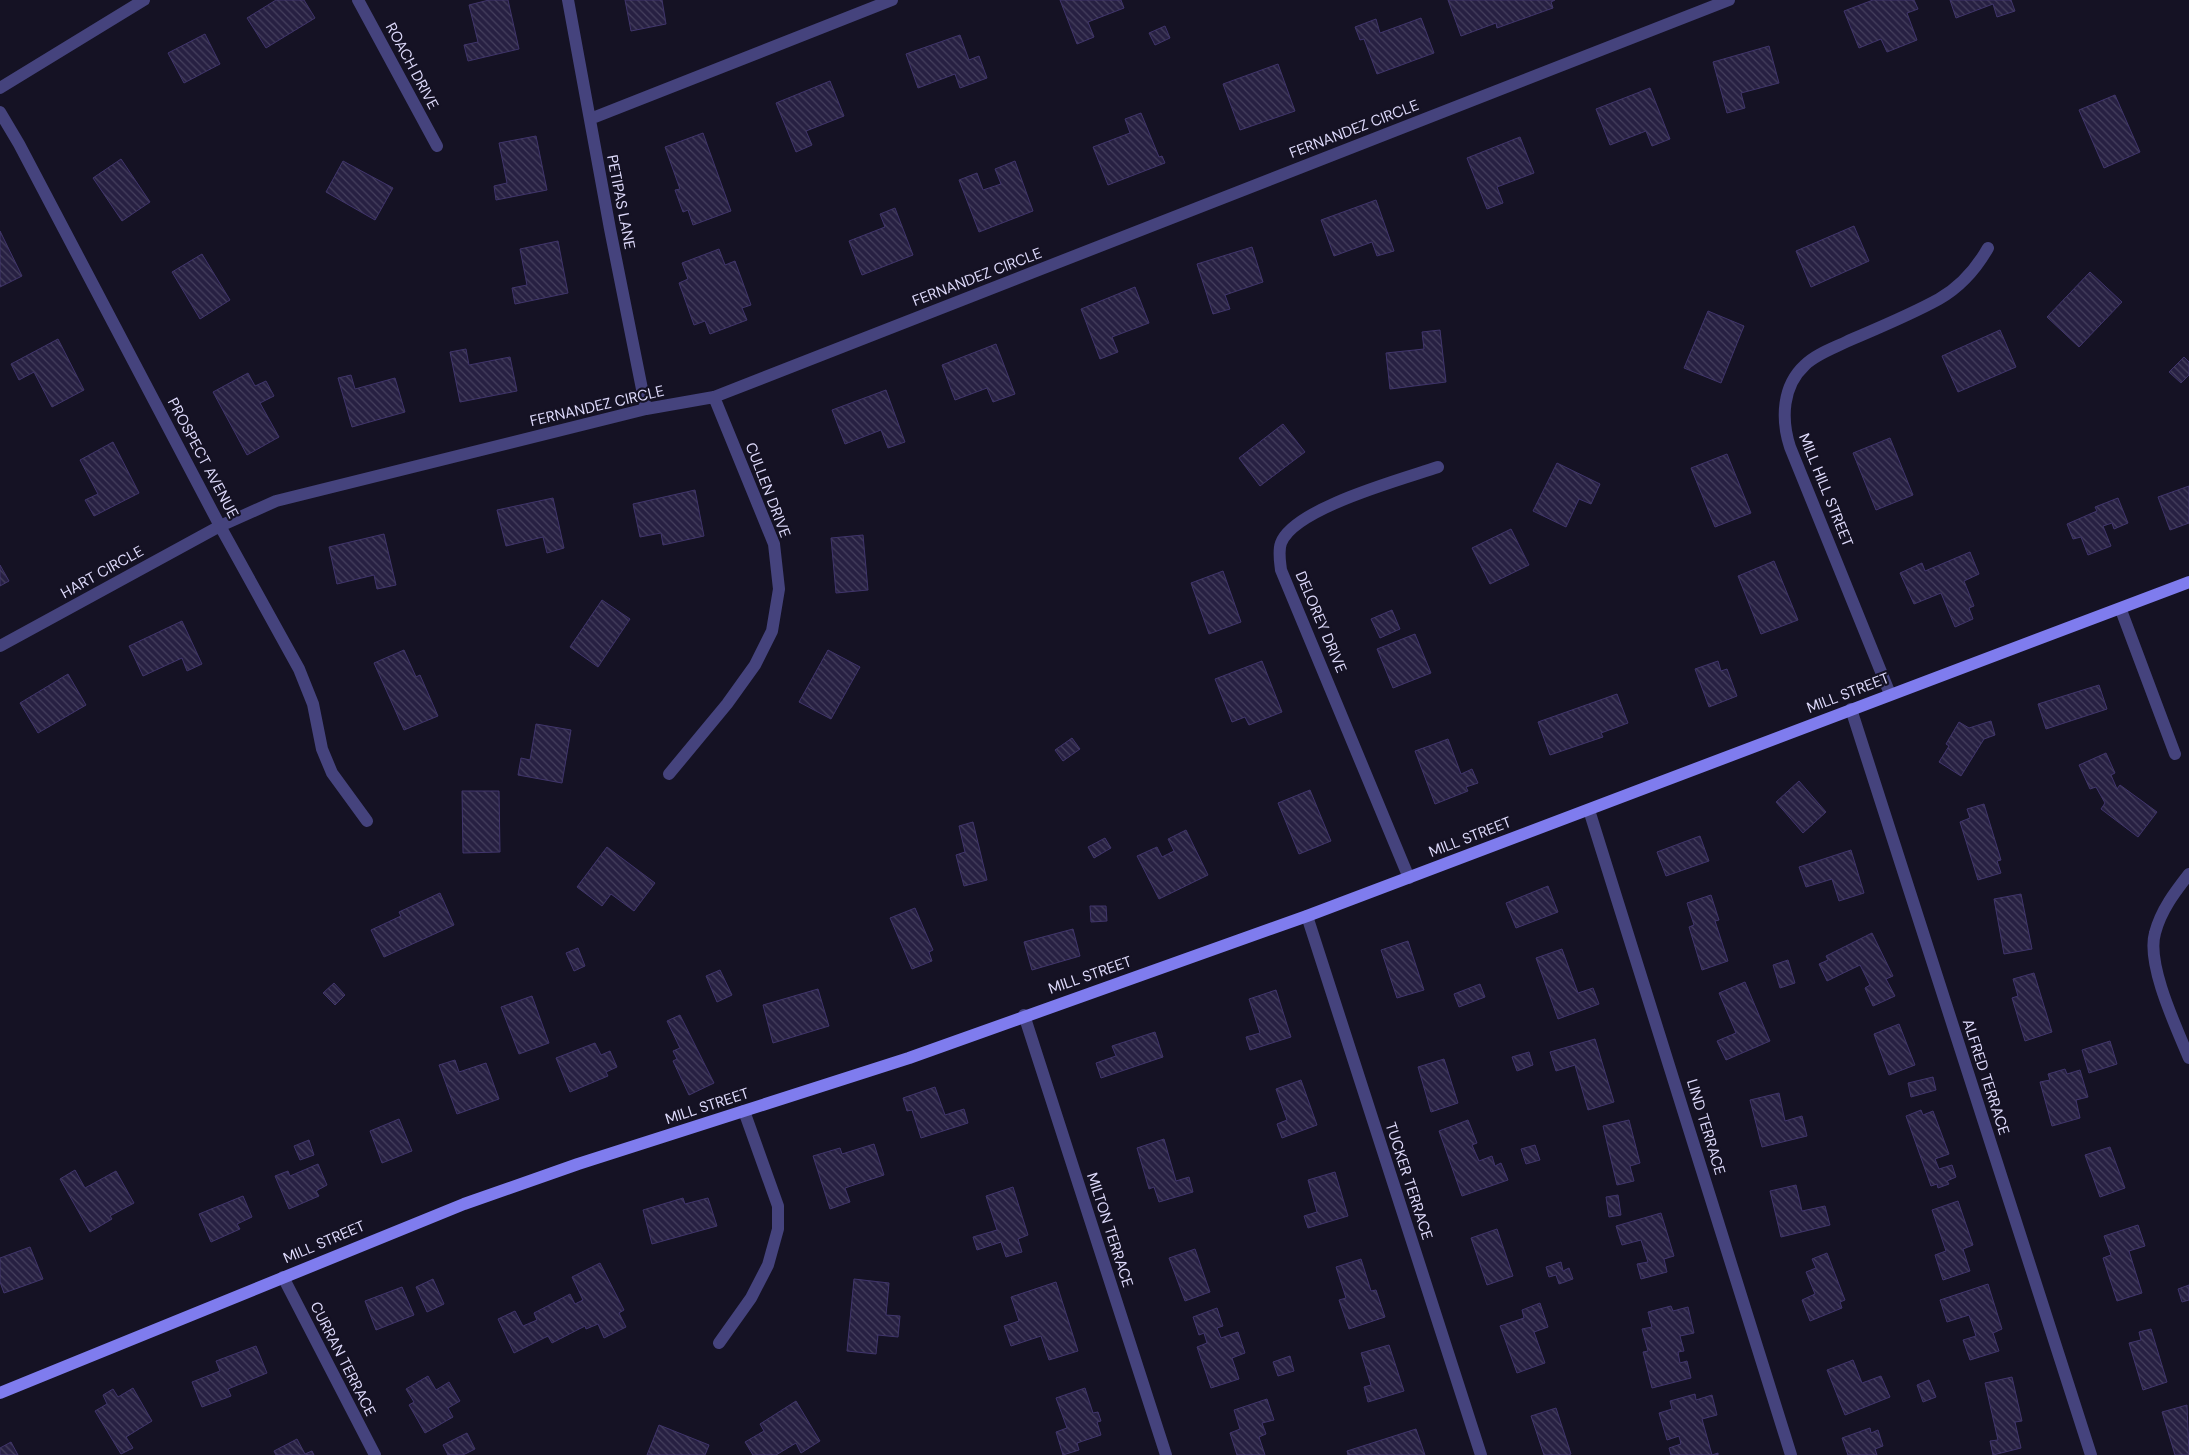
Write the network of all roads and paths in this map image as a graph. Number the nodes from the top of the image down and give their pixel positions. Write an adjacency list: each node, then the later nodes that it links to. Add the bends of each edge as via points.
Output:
1 (144, 0): 6 (street)
2 (358, 0): 9 (street, ROACH DRIVE)
3 (568, 0): 8 (street, PETIPAS LANE)
4 (892, 0): 8 (street)
5 (1729, 0): 11 (street, FERNANDEZ CIRCLE)
6 (0, 88)
7 (0, 112): 14 (street, PROSPECT AVENUE)
8 (590, 118): 12 (street, PETIPAS LANE)
9 (437, 146)
10 (1988, 248): 18 (street, MILL HILL STREET, via 1964,281 1940,299 1804,365 1790,386 1787,398 1783,422 1790,447)
11 (714, 397): 12 (street, FERNANDEZ CIRCLE); 21 (street, CULLEN DRIVE, via 774,544 779,589 772,631 755,665)
12 (646, 409): 14 (street, FERNANDEZ CIRCLE, via 276,501)
13 (1438, 466): 25 (street, DELOREY DRIVE, via 1310,514 1287,533 1281,543 1279,557 1281,570)
14 (220, 526): 17 (street, HART CIRCLE); 23 (street, PROSPECT AVENUE, via 299,669 313,704 322,749 332,773)
15 (2189, 582): 16 (street, MILL STREET)
16 (2121, 610): 18 (street, MILL STREET); 20 (street)
17 (0, 646)
18 (1890, 694): 19 (street, MILL STREET)
19 (1851, 709): 22 (street, MILL STREET); 37 (street, ALFRED TERRACE)
20 (2175, 754)
21 (669, 774)
22 (1589, 810): 25 (street, MILL STREET); 36 (street, LIND TERRACE)
23 (367, 821)
24 (2189, 874): 28 (street, via 2170,898 2154,935 2156,975)
25 (1408, 878): 26 (street, MILL STREET)
26 (1307, 916): 27 (street, MILL STREET); 35 (street, TUCKER TERRACE)
27 (1024, 1015): 29 (street, MILL STREET, via 909,1058); 34 (street, MILTON TERRACE)
28 (2189, 1058)
29 (744, 1111): 30 (street, MILL STREET, via 464,1204); 31 (street, via 778,1206 778,1228 768,1265 751,1298)
30 (283, 1277): 32 (street, MILL STREET); 33 (street, CURRAN TERRACE)
31 (719, 1343)
32 (0, 1393)
33 (375, 1455)
34 (1166, 1455)
35 (1481, 1455)
36 (1791, 1455)
37 (2090, 1455)

